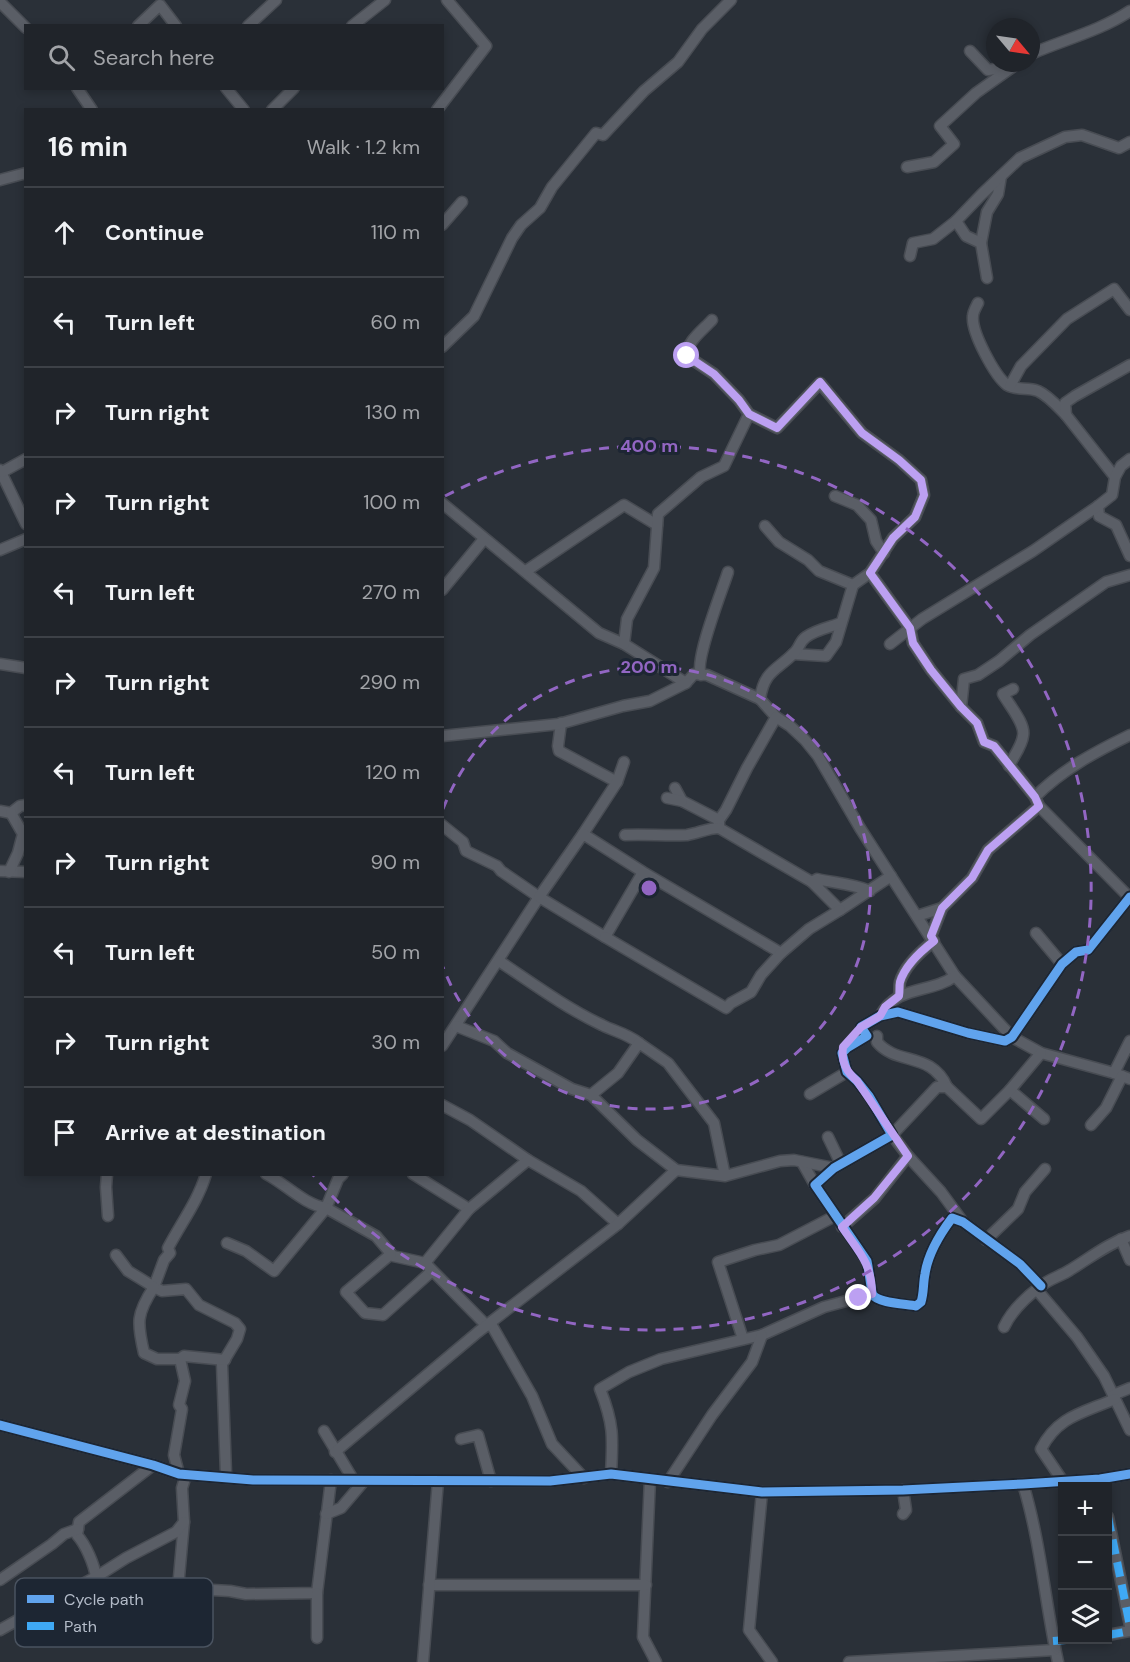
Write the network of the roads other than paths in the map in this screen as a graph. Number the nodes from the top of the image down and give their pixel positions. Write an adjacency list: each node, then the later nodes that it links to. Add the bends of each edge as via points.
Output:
1 (276, 0): 9 (street)
2 (385, 0): 10 (street)
3 (447, 0): 22 (street, via 486,46)
4 (731, 0): 37 (street, via 702,29 678,62 603,135 596,133 540,208 512,238 474,316)
5 (0, 2): 11 (street)
6 (1130, 11): 12 (street)
7 (140, 24): 8 (street, via 160,5)
8 (174, 24)
9 (250, 24)
10 (355, 24)
11 (24, 26)
12 (1040, 50)
13 (970, 51): 14 (street)
14 (986, 68)
15 (1005, 72): 24 (street, via 940,126 954,144 934,162)
16 (78, 90): 19 (street)
17 (228, 90): 20 (street)
18 (292, 90): 21 (street)
19 (91, 108)
20 (242, 108)
21 (275, 108)
22 (439, 108)
23 (1130, 142): 26 (street, via 1119,148 1082,135 1065,137 1020,158)
24 (907, 167)
25 (24, 173): 27 (street)
26 (1000, 176): 29 (street); 31 (street)
27 (0, 180)
28 (462, 202): 30 (street)
29 (956, 221): 31 (street, via 966,236); 32 (street, via 933,239 913,243)
30 (444, 223)
31 (981, 243): 33 (street)
32 (910, 256)
33 (987, 278)
34 (978, 303): 39 (street, via 973,315 975,336)
35 (1130, 310): 39 (street, via 1114,289 1089,304 1067,319 1021,366)
36 (712, 320): 40 (street, via 691,343 687,356 714,374)
37 (444, 345)
38 (1130, 366): 41 (street, via 1075,396 1065,404)
39 (1010, 386): 41 (street, via 1040,392)
40 (749, 414): 50 (street, via 724,466 701,477 658,514); 55 (street, via 777,428 820,382 862,433 921,480 924,495 915,517)
41 (1066, 415): 45 (street)
42 (1130, 459): 45 (street)
43 (24, 460): 44 (street)
44 (1, 471): 49 (street)
45 (1115, 477): 48 (street, via 1112,495)
46 (835, 496): 55 (street, via 857,505 871,520 876,541)
47 (444, 505): 52 (street)
48 (1098, 506): 56 (street, via 1099,516 1116,525); 64 (street)
49 (24, 521)
50 (657, 525): 57 (street, via 624,505); 65 (street, via 654,568 627,619)
51 (765, 526): 61 (street, via 779,542 819,571)
52 (484, 539): 57 (street); 62 (street)
53 (24, 540): 54 (street)
54 (0, 550)
55 (884, 553): 59 (street)
56 (1130, 556)
57 (526, 571): 65 (street, via 599,633)
58 (728, 572): 70 (street, via 718,615 701,650)
59 (870, 573): 61 (street); 64 (street)
60 (1130, 575): 74 (street, via 1106,582 999,661 964,679)
61 (853, 585): 63 (street)
62 (444, 588)
63 (841, 623): 67 (street, via 807,635); 67 (street, via 832,658)
64 (910, 628): 66 (street); 74 (street, via 913,643)
65 (624, 644): 71 (street)
66 (890, 644)
67 (793, 654): 73 (street, via 771,671)
68 (0, 664): 69 (street)
69 (24, 668)
70 (701, 675): 71 (street, via 694,674); 73 (street)
71 (686, 683): 76 (street, via 650,701)
72 (1013, 688): 80 (street, via 1004,694 1022,723 1023,736)
73 (760, 699): 75 (street)
74 (961, 707): 80 (street, via 977,723 984,742 994,746)
75 (776, 717): 88 (street); 95 (street, via 818,756)
76 (561, 723): 78 (street); 81 (street, via 560,751)
77 (1130, 735): 85 (street, via 1045,786)
78 (444, 736)
79 (624, 762): 81 (street)
80 (1009, 766): 85 (street)
81 (617, 782): 90 (street)
82 (675, 788): 84 (street)
83 (667, 798): 84 (street)
84 (682, 801): 88 (street)
85 (1037, 801): 99 (street); 100 (street, via 988,850 972,878)
86 (24, 805): 87 (street)
87 (6, 812): 92 (street, via 24,834 18,853)
88 (719, 824): 91 (street, via 701,833); 96 (street)
89 (444, 827): 98 (street, via 463,842 466,851 497,866)
90 (583, 834): 94 (street); 98 (street)
91 (625, 835)
92 (4, 872): 93 (street)
93 (24, 872)
94 (643, 872): 104 (street); 106 (street)
95 (891, 876): 97 (street); 102 (street)
96 (812, 882): 97 (street, via 817,879); 101 (street)
97 (870, 891): 101 (street)
98 (539, 897): 104 (street); 107 (street)
99 (1130, 898): 108 (street, via 1088,950 1076,952)
100 (942, 908): 102 (street); 105 (street)
101 (840, 910): 106 (street)
102 (917, 916): 105 (street)
103 (1036, 933): 108 (street)
104 (605, 937): 106 (street, via 726,1008 751,992)
105 (932, 938): 109 (street); 110 (street, via 906,970)
106 (781, 953)
107 (499, 961): 112 (street); 117 (street, via 602,1025)
108 (1062, 964): 114 (street)
109 (955, 976): 110 (street); 114 (street)
110 (899, 996): 111 (street)
111 (880, 1016): 114 (street, via 898,1012 988,1038 1005,1041); 119 (street, via 861,1027 867,1036 842,1053)
112 (456, 1026): 116 (street); 124 (street, via 494,1041 507,1053 572,1089)
113 (877, 1036): 121 (street, via 877,1042 887,1052 923,1062)
114 (1012, 1037): 118 (street)
115 (1130, 1041): 120 (street)
116 (444, 1043)
117 (639, 1043): 124 (street, via 618,1073); 141 (street, via 668,1063 714,1123)
118 (1041, 1053): 120 (street); 122 (street)
119 (847, 1072): 123 (street); 128 (street, via 863,1089)
120 (1122, 1076): 127 (street, via 1106,1108)
121 (947, 1087): 122 (street, via 981,1119); 128 (street, via 937,1087)
122 (1010, 1090): 126 (street)
123 (810, 1094)
124 (591, 1095): 135 (street)
125 (444, 1106): 131 (street)
126 (1044, 1119)
127 (1091, 1125)
128 (892, 1135): 130 (street); 133 (street)
129 (828, 1137): 133 (street)
130 (908, 1156): 147 (street); 149 (street, via 874,1198)
131 (528, 1160): 144 (street); 148 (street, via 582,1191)
132 (802, 1162): 133 (street); 141 (street, via 780,1161); 142 (street)
133 (837, 1166): 142 (street)
134 (1045, 1169): 151 (street, via 1025,1192 1018,1209)
135 (675, 1170): 141 (street); 148 (street)
136 (107, 1176): 145 (street)
137 (205, 1176): 157 (street, via 193,1207 168,1248 170,1253)
138 (270, 1176): 143 (street, via 317,1207)
139 (340, 1176): 143 (street)
140 (416, 1176): 144 (street)
141 (725, 1176)
142 (815, 1185): 146 (street)
143 (326, 1208): 152 (street, via 274,1271); 153 (street, via 375,1236)
144 (469, 1209): 156 (street)
145 (108, 1216)
146 (835, 1216): 149 (street); 163 (street, via 797,1238 718,1262)
147 (963, 1222): 151 (street); 159 (street, via 952,1218 941,1231 925,1273 921,1302 916,1306 877,1299)
148 (618, 1224): 160 (street)
149 (842, 1227): 159 (street, via 867,1261)
150 (1125, 1238): 155 (street); 158 (street)
151 (986, 1240): 158 (street, via 1020,1264)
152 (227, 1243)
153 (392, 1254): 156 (street); 156 (street, via 346,1292 365,1313 383,1314)
154 (116, 1255): 157 (street, via 128,1271)
155 (1130, 1260)
156 (428, 1267): 160 (street)
157 (154, 1287): 164 (street, via 142,1304 139,1329 144,1353 157,1359); 165 (street, via 162,1291 186,1289 199,1305 235,1323 240,1329)
158 (1039, 1288): 161 (street, via 1012,1311); 167 (street, via 1104,1376)
159 (872, 1294): 162 (street, via 824,1307)
160 (489, 1325): 172 (street); 178 (street, via 532,1396 552,1444)
161 (1004, 1327)
162 (762, 1335): 163 (street); 185 (street, via 752,1362)
163 (743, 1339): 175 (street, via 662,1359 628,1372 600,1389 613,1428)
164 (180, 1359): 165 (street, via 184,1356); 174 (street, via 184,1381 174,1455)
165 (225, 1360): 177 (street)
166 (1130, 1389): 167 (street)
167 (1114, 1397): 169 (street); 181 (street, via 1060,1423 1046,1439 1041,1449)
168 (0, 1425): 173 (street)
169 (1130, 1430)
170 (324, 1431): 172 (street)
171 (461, 1439): 184 (street, via 478,1436)
172 (335, 1451): 182 (street)
173 (153, 1465): 174 (street); 194 (street, via 88,1514 79,1522)
174 (183, 1474): 177 (street); 193 (street)
175 (611, 1474): 178 (street); 179 (street)
176 (1130, 1474): 187 (street)
177 (223, 1477): 180 (street)
178 (584, 1478): 184 (street)
179 (650, 1479): 185 (street); 201 (street)
180 (331, 1480): 182 (street); 191 (street)
181 (1062, 1480): 186 (street); 188 (street)
182 (359, 1481): 183 (street); 191 (street, via 341,1508)
183 (438, 1481): 184 (street); 200 (street)
184 (491, 1481)
185 (668, 1482): 190 (street)
186 (1087, 1482)
187 (1103, 1482)
188 (1023, 1484): 189 (street); 211 (street, via 1039,1548)
189 (903, 1490): 190 (street); 192 (street)
190 (762, 1491): 215 (street, via 749,1630)
191 (326, 1514): 203 (street)
192 (903, 1514)
193 (184, 1522): 197 (street, via 176,1532); 198 (street)
194 (78, 1529): 197 (street, via 94,1562); 199 (street, via 64,1534)
195 (1110, 1536): 196 (street)
196 (1125, 1569): 205 (street)
197 (96, 1577)
198 (179, 1578)
199 (0, 1580)
200 (429, 1585): 201 (street); 213 (street)
201 (646, 1585): 214 (street, via 643,1637)
202 (213, 1590): 203 (street, via 246,1594)
203 (317, 1593): 209 (street)
204 (15, 1622): 206 (street)
205 (1130, 1626)
206 (0, 1630)
207 (1130, 1631): 208 (street)
208 (1112, 1634)
209 (317, 1638)
210 (1058, 1644): 211 (street)
211 (1054, 1646): 212 (street); 217 (street)
212 (904, 1660): 216 (street)
213 (423, 1662)
214 (656, 1662)
215 (772, 1662)
216 (849, 1662)
217 (1058, 1662)

